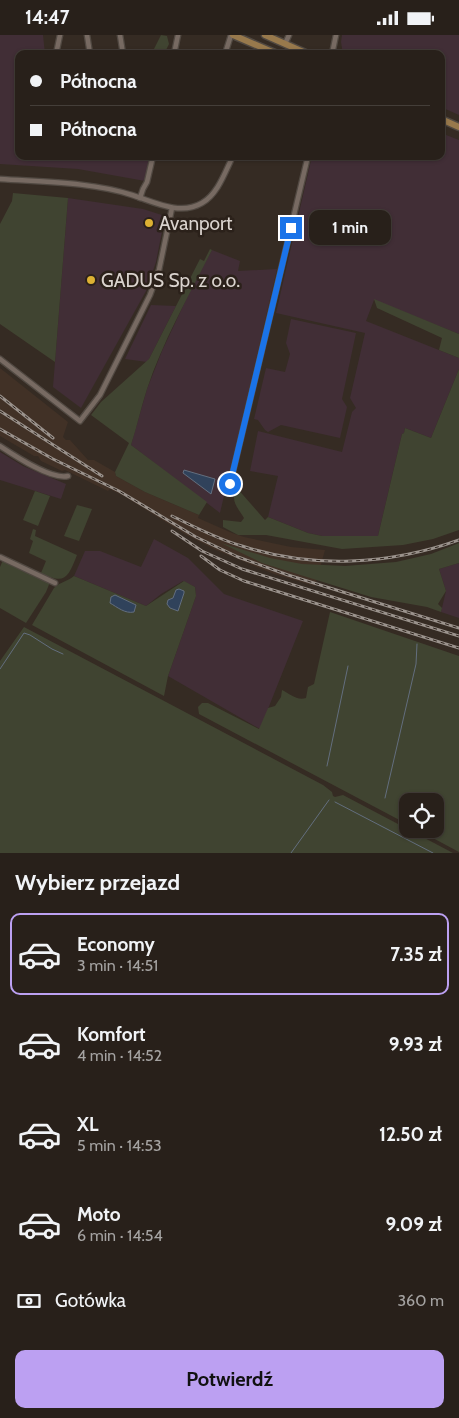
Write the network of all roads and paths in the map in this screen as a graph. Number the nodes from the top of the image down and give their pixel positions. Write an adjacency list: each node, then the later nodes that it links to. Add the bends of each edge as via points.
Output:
1 (60, 35): 11 (street)
2 (87, 35): 12 (street)
3 (120, 35): 13 (street)
4 (178, 35): 14 (street)
5 (232, 35): 15 (street); 16 (main road)
6 (265, 35): 9 (main road)
7 (289, 35): 10 (street)
8 (336, 35): 18 (street)
9 (273, 38): 10 (main road); 16 (main road)
10 (285, 43): 17 (main road)
11 (57, 50)
12 (89, 50)
13 (122, 50)
14 (175, 50)
15 (226, 50)
16 (268, 50)
17 (300, 50)
18 (333, 50)
19 (445, 121): 20 (main road)
20 (459, 127)
21 (152, 160): 25 (street, via 148,182)
22 (231, 160): 26 (street, via 216,189 205,201 189,208)
23 (307, 160): 30 (street)
24 (0, 179): 25 (street, via 102,187)
25 (140, 198): 26 (street)
26 (172, 208): 27 (street, via 159,270 150,295 100,395 80,421)
27 (0, 359)
28 (0, 447): 29 (street, via 32,465 61,477)
29 (68, 476)
30 (230, 484)
31 (0, 557): 32 (street)
32 (55, 583)

